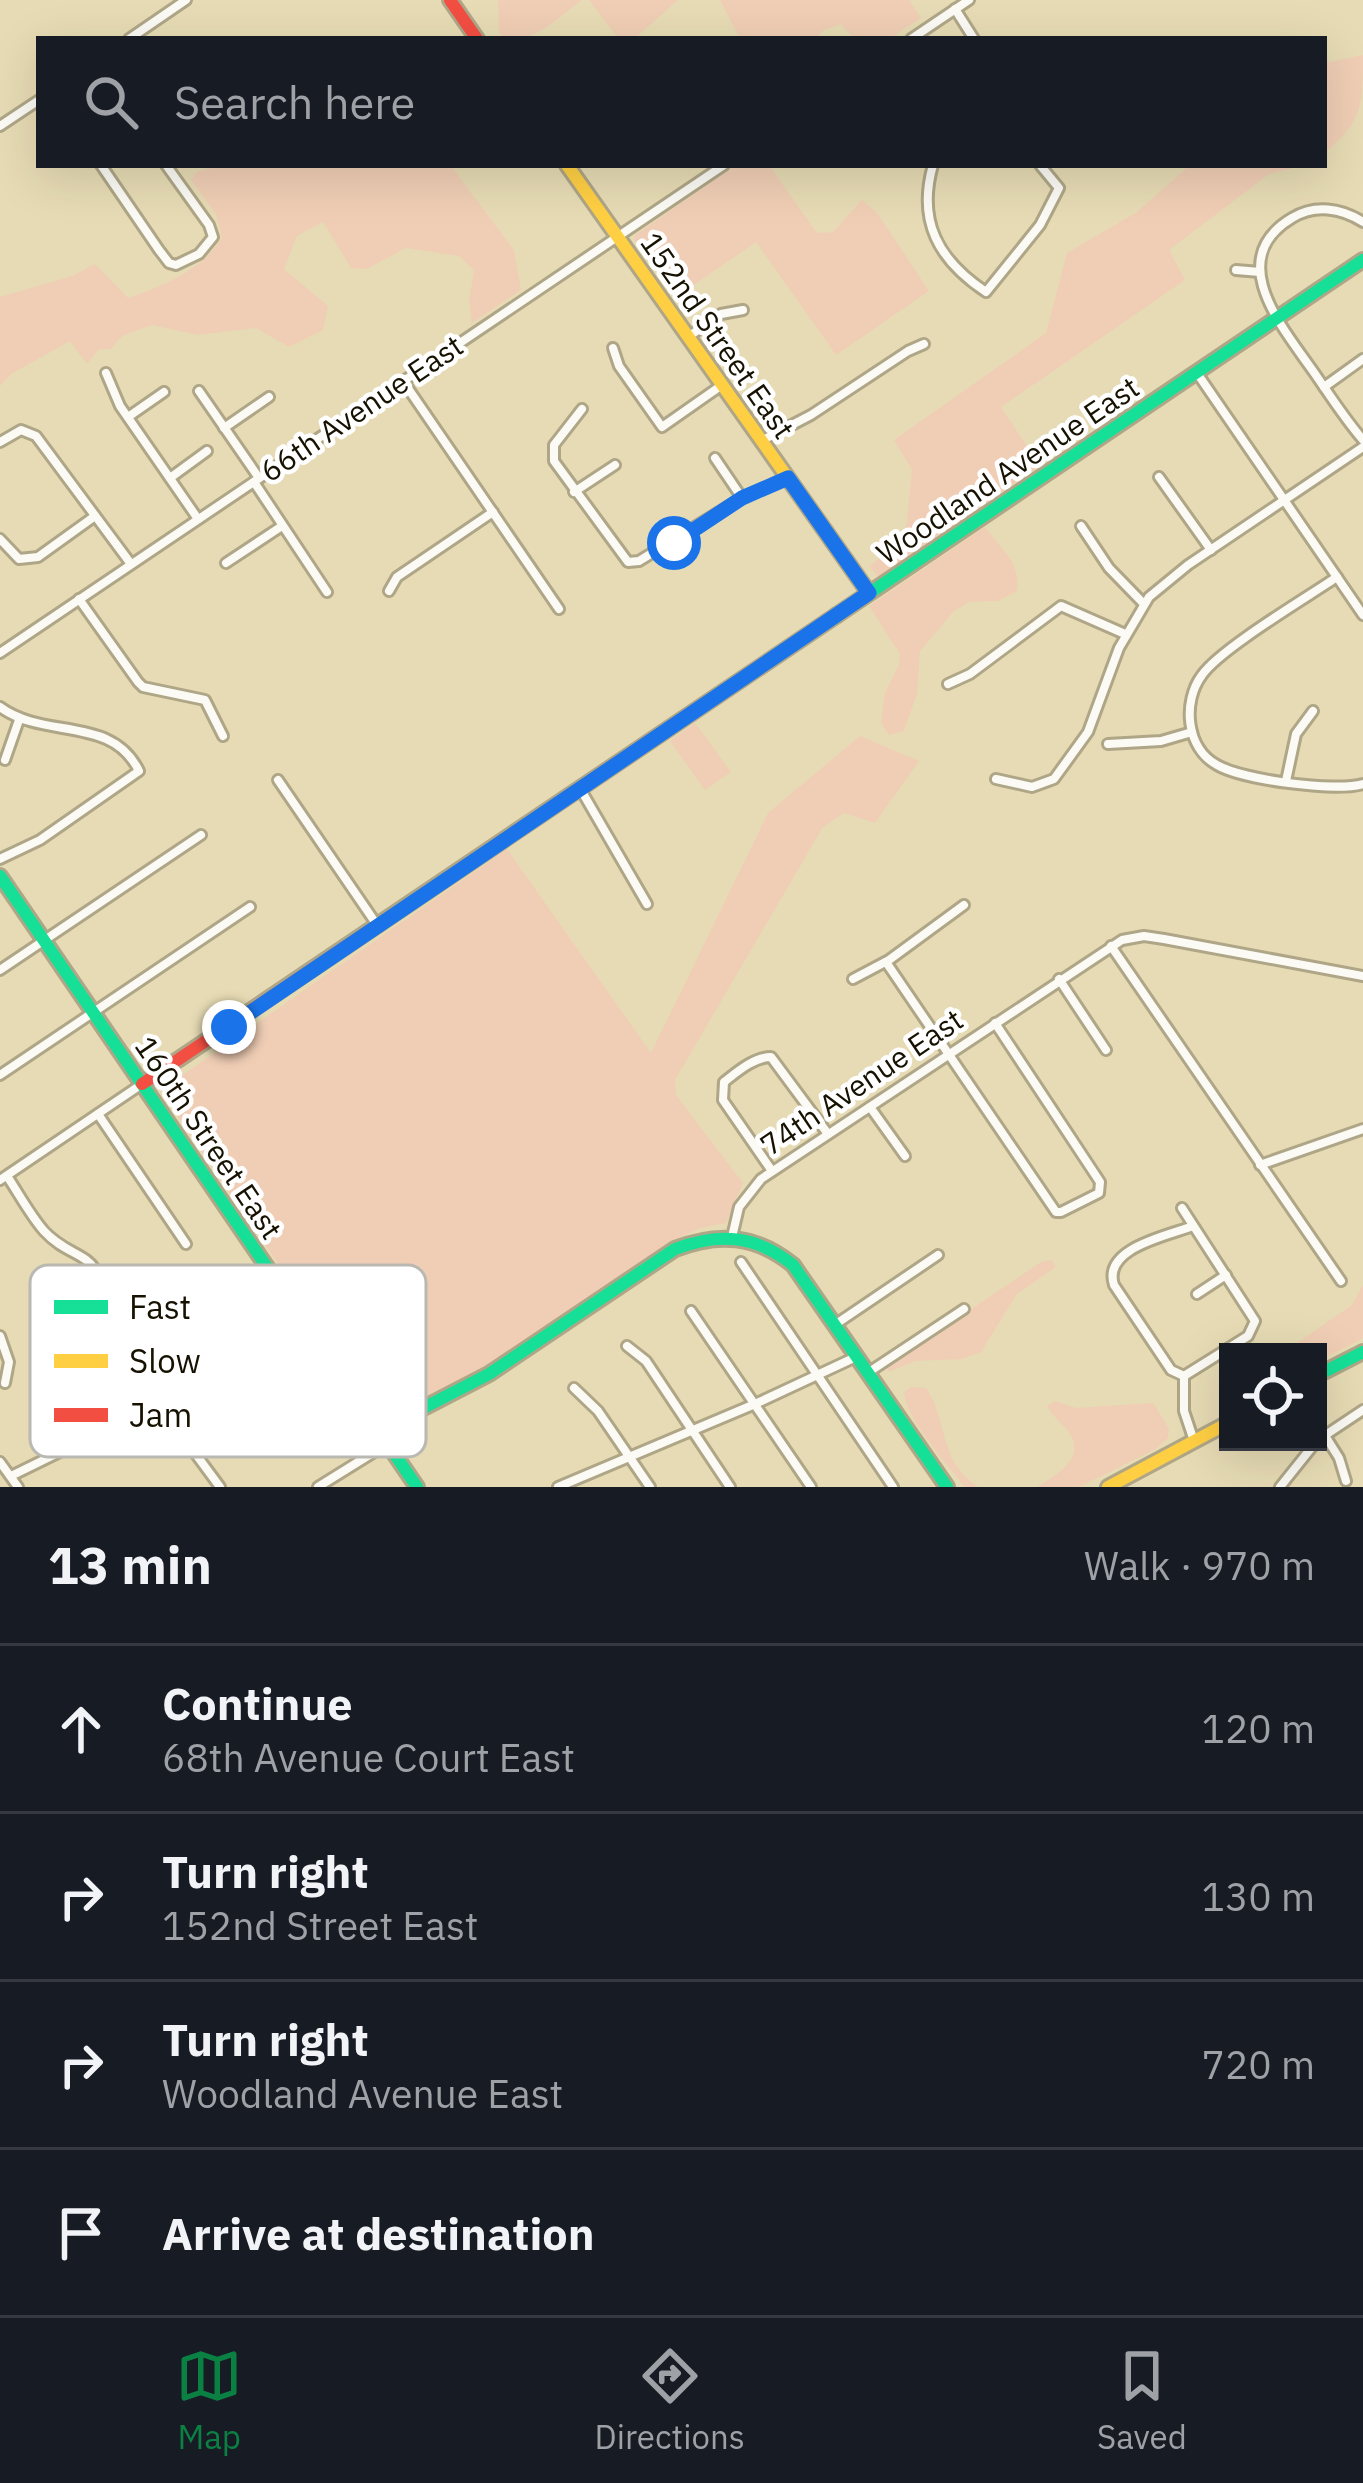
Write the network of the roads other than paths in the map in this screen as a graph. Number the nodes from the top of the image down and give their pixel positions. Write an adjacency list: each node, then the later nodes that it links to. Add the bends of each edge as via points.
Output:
1 (187, 0): 5 (street)
2 (449, 0): 6 (street)
3 (969, 0): 4 (street)
4 (955, 9): 7 (street); 8 (street)
5 (133, 36)
6 (475, 36)
7 (915, 36)
8 (972, 36)
9 (36, 102): 10 (street)
10 (0, 126)
11 (103, 168): 12 (street, via 176,265 213,237)
12 (168, 168)
13 (569, 168): 18 (street, 152nd Street East)
14 (720, 168): 18 (street, 66th Avenue East)
15 (932, 168): 16 (street, via 927,219 959,270 986,292 1059,188)
16 (1042, 168)
17 (1363, 222): 21 (street, via 1320,209 1289,220 1268,242)
18 (617, 237): 24 (street, 152nd Street East); 30 (street, 66th Avenue East)
19 (1363, 260): 23 (street, Woodland Avenue East)
20 (1236, 270): 21 (street)
21 (1260, 272): 23 (street)
22 (743, 310): 24 (street, via 721,314)
23 (1276, 319): 28 (street, Woodland Avenue East); 32 (street)
24 (688, 337): 31 (street, 152nd Street East)
25 (924, 344): 39 (street)
26 (613, 348): 31 (street, via 662,427)
27 (1363, 359): 32 (street)
28 (1197, 373): 51 (street); 64 (street, Woodland Avenue East)
29 (106, 374): 37 (street)
30 (403, 381): 48 (street, 66th Avenue East); 52 (street)
31 (722, 385): 39 (street, 152nd Street East)
32 (1324, 387): 41 (street)
33 (199, 391): 38 (street)
34 (164, 392): 37 (street)
35 (269, 397): 38 (street)
36 (582, 409): 49 (street, via 553,453)
37 (128, 417): 46 (street)
38 (224, 428): 48 (street)
39 (761, 441): 47 (street, 152nd Street East)
40 (0, 442): 53 (street, via 26,429 36,436)
41 (1363, 443): 51 (street)
42 (207, 451): 46 (street)
43 (716, 458): 50 (street)
44 (615, 465): 49 (street)
45 (1160, 477): 58 (street)
46 (170, 478): 54 (street)
47 (788, 478): 50 (street); 64 (street, 152nd Street East)
48 (257, 480): 54 (street, 66th Avenue East); 55 (street)
49 (574, 492): 50 (street, via 632,563)
50 (742, 498)
51 (1285, 500): 58 (street); 61 (street)
52 (493, 512): 62 (street); 67 (street)
53 (94, 516): 57 (street, via 38,557 19,559); 60 (street)
54 (198, 519): 60 (street, 66th Avenue East)
55 (282, 526): 59 (street); 63 (street)
56 (1081, 526): 66 (street)
57 (0, 539)
58 (1210, 550): 66 (street)
59 (226, 563)
60 (131, 564): 65 (street, 66th Avenue East)
61 (1337, 577): 68 (street); 76 (street, via 1206,670 1191,696)
62 (389, 591)
63 (327, 592)
64 (869, 593): 83 (street, Woodland Avenue East)
65 (80, 599): 70 (street, 66th Avenue East); 75 (street, via 143,687 205,700)
66 (1144, 604): 69 (street)
67 (559, 609)
68 (1363, 615)
69 (1123, 634): 71 (street, via 1061,606); 79 (street, via 1088,732 1062,772 1040,787)
70 (0, 653)
71 (948, 684)
72 (0, 707): 74 (street)
73 (1313, 711): 81 (street, via 1296,734)
74 (19, 720): 78 (street); 85 (street, via 110,738 139,771 40,841)
75 (223, 736)
76 (1194, 736): 77 (street); 81 (street, via 1221,768)
77 (1108, 744)
78 (4, 760)
79 (996, 779)
80 (278, 780): 90 (street)
81 (1286, 781): 82 (street, via 1331,789)
82 (1363, 784)
83 (580, 790): 87 (street); 90 (street, Woodland Avenue East)
84 (201, 835): 91 (street)
85 (0, 859)
86 (0, 877): 91 (street, 160th Street East)
87 (647, 904)
88 (964, 905): 93 (street)
89 (250, 907): 98 (street)
90 (378, 926): 103 (street, Woodland Avenue East)
91 (44, 940): 94 (street); 98 (street, 160th Street East)
92 (1111, 946): 95 (street, 74th Avenue East, via 1144,936); 97 (street, 74th Avenue East); 109 (street)
93 (886, 962): 96 (street); 101 (street)
94 (0, 970)
95 (1363, 976)
96 (854, 979)
97 (1059, 979): 99 (street, 74th Avenue East); 100 (street)
98 (94, 1013): 102 (street); 103 (street, 160th Street East)
99 (995, 1023): 101 (street, 74th Avenue East); 101 (street, via 1099,1193 1058,1213)
100 (1106, 1050)
101 (948, 1055): 104 (street, 74th Avenue East)
102 (0, 1076)
103 (142, 1084): 105 (street); 119 (street, 160th Street East)
104 (870, 1107): 107 (street, 74th Avenue East); 108 (street)
105 (98, 1114): 111 (street); 115 (street)
106 (1363, 1129): 109 (street)
107 (828, 1135): 110 (street, 74th Avenue East); 110 (street, via 773,1059 759,1058 721,1089)
108 (905, 1156)
109 (1260, 1165): 121 (street)
110 (772, 1172): 114 (street, 74th Avenue East, via 744,1196)
111 (3, 1178): 118 (street, via 46,1234)
112 (1182, 1208): 113 (street)
113 (1193, 1226): 120 (street); 132 (street, via 1129,1252 1111,1268 1114,1285 1171,1370)
114 (732, 1237): 125 (street, via 786,1258); 137 (street, via 675,1249 489,1374)
115 (186, 1244)
116 (938, 1255): 125 (street)
117 (742, 1262): 133 (street)
118 (92, 1265)
119 (266, 1265)
120 (1226, 1275): 122 (street); 132 (street, via 1254,1325)
121 (1341, 1281)
122 (1198, 1294)
123 (964, 1309): 131 (street)
124 (691, 1312): 136 (street)
125 (836, 1324): 129 (street)
126 (0, 1336): 134 (street, via 10,1362)
127 (627, 1346): 140 (street)
128 (1363, 1352): 130 (street)
129 (858, 1356): 131 (street); 133 (street)
130 (1327, 1370)
131 (868, 1372): 162 (street)
132 (1184, 1376): 142 (street)
133 (816, 1377): 136 (street); 161 (street)
134 (5, 1383)
135 (574, 1388): 149 (street)
136 (755, 1404): 140 (street); 160 (street)
137 (426, 1407)
138 (1363, 1410): 141 (street)
139 (1219, 1428): 142 (street)
140 (692, 1431): 149 (street); 159 (street)
141 (1327, 1434)
142 (1194, 1441): 163 (street)
143 (1327, 1446): 152 (street)
144 (1309, 1451): 164 (street)
145 (49, 1457): 151 (street)
146 (198, 1457): 155 (street)
147 (367, 1457): 156 (street)
148 (396, 1457): 157 (street, 160th Street East)
149 (629, 1457): 153 (street); 158 (street)
150 (0, 1462): 151 (street)
151 (10, 1476): 154 (street)
152 (1346, 1481)
153 (564, 1486)
154 (18, 1487)
155 (220, 1487)
156 (318, 1487)
157 (416, 1487)
158 (650, 1487)
159 (730, 1487)
160 (811, 1487)
161 (892, 1487)
162 (947, 1487)
163 (1108, 1487)
164 (1280, 1487)

